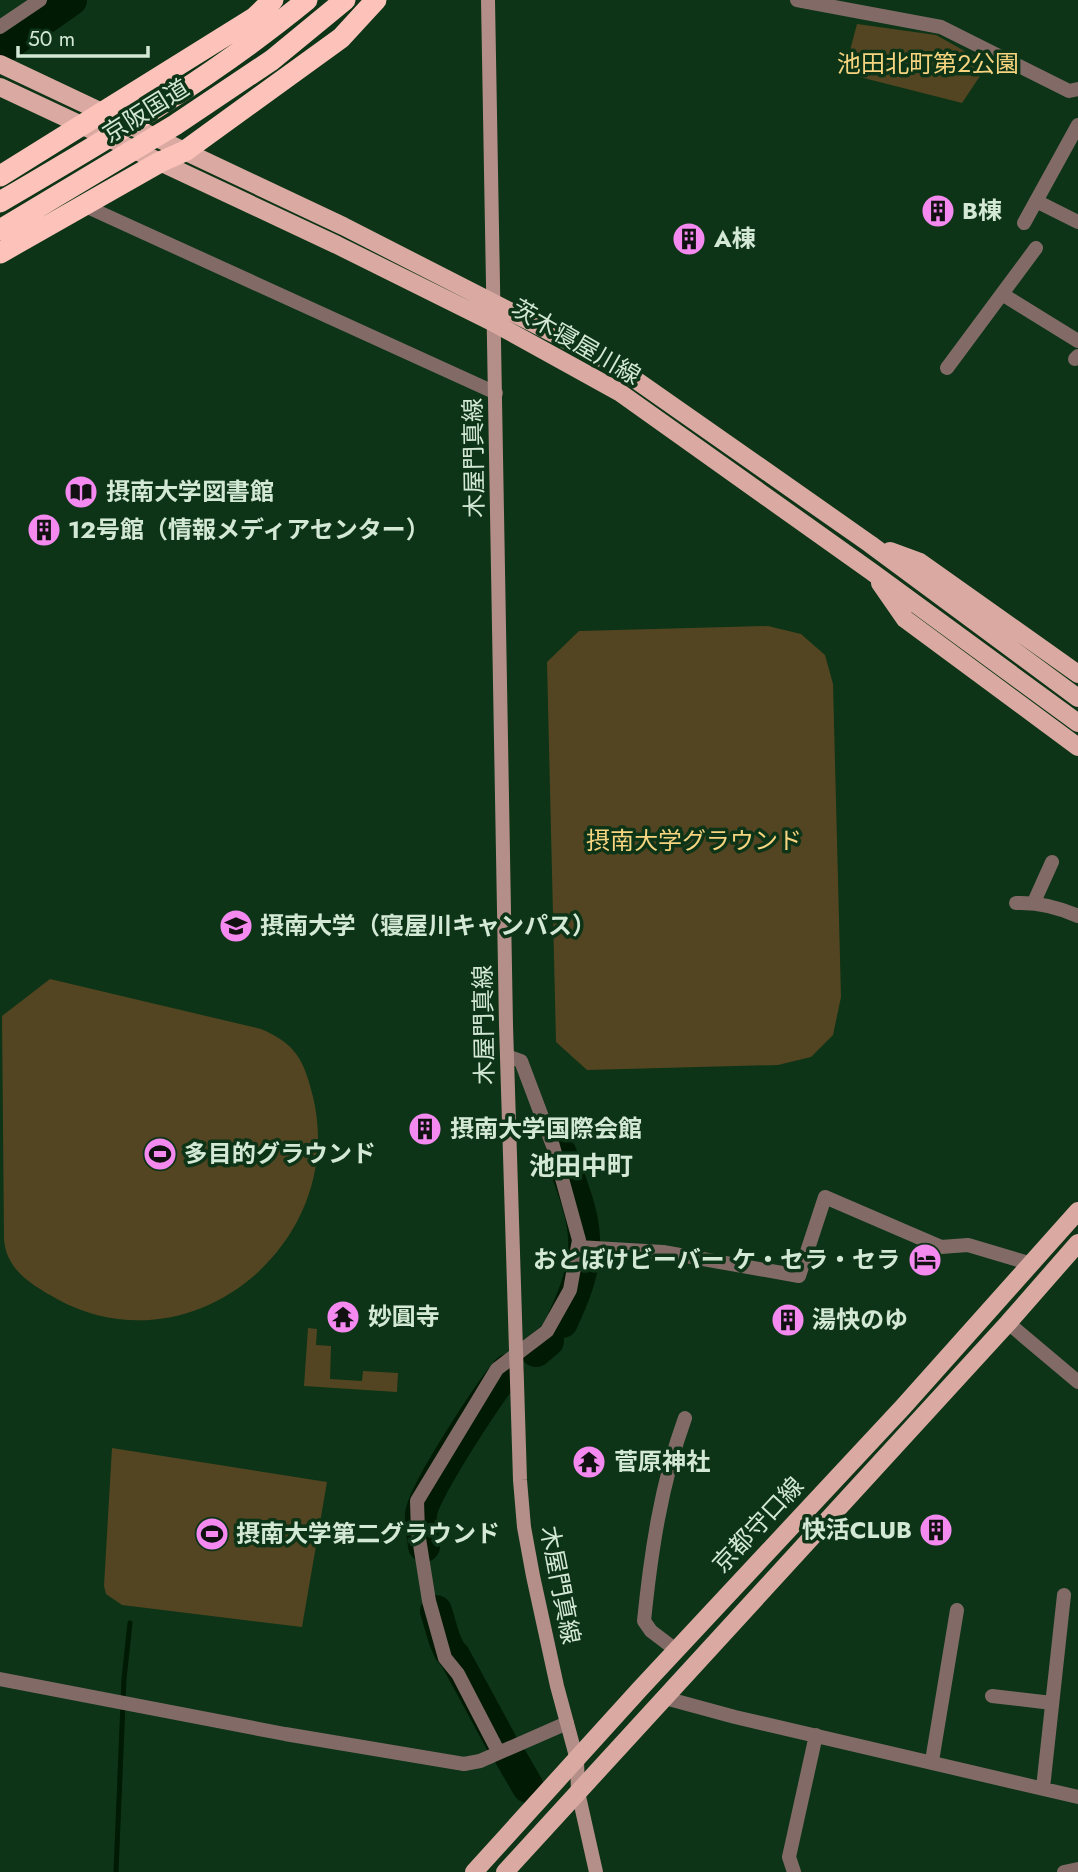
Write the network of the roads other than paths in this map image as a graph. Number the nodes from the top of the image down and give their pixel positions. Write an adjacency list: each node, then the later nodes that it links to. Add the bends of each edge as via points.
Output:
1 (40, 0): 8 (street)
2 (273, 0): 12 (highway, via 254,18)
3 (307, 0): 19 (highway, 京阪国道, via 258,40 165,103)
4 (345, 0): 23 (highway, 京阪国道, via 272,60 175,125)
5 (376, 0): 15 (highway, via 341,38)
6 (488, 0): 27 (main road, 木屋門真線)
7 (797, 0): 11 (street, via 941,27 1069,90)
8 (0, 27)
9 (2, 65): 12 (main road, 茨木寝屋川線)
10 (0, 87): 14 (main road, 茨木寝屋川線)
11 (1078, 89)
12 (104, 113): 14 (highway); 15 (main road, 茨木寝屋川線)
13 (1078, 125): 18 (street)
14 (83, 126): 16 (main road, 茨木寝屋川線); 17 (highway)
15 (186, 152): 16 (highway); 27 (main road, 茨木寝屋川線)
16 (160, 162): 20 (highway); 28 (main road, 茨木寝屋川線)
17 (0, 176)
18 (1036, 201): 21 (street); 22 (street)
19 (0, 202)
20 (83, 205): 25 (highway); 31 (street)
21 (1078, 222)
22 (1024, 223)
23 (0, 230)
24 (1036, 248): 26 (street)
25 (0, 253)
26 (1002, 294): 29 (street); 30 (street)
27 (494, 303): 28 (main road, 木屋門真線); 32 (main road, 茨木寝屋川線, via 613,364)
28 (494, 323): 31 (main road, 木屋門真線); 33 (main road, 茨木寝屋川線, via 619,392)
29 (1078, 341)
30 (947, 368)
31 (496, 393): 42 (main road, 木屋門真線)
32 (870, 544): 34 (main road, via 920,562); 35 (main road, 茨木寝屋川線)
33 (872, 572): 36 (main road, 茨木寝屋川線); 37 (main road, via 905,619)
34 (1078, 674)
35 (1078, 698)
36 (1071, 719)
37 (1078, 747)
38 (1052, 862): 39 (street)
39 (1034, 902): 40 (street); 41 (street)
40 (1016, 903)
41 (1078, 916)
42 (507, 1056): 45 (street, via 521,1061 553,1146); 48 (main road, 木屋門真線)
43 (1078, 1211): 46 (main road, 京都守口線)
44 (1078, 1243): 47 (main road, 京都守口線)
45 (582, 1247): 46 (street, via 663,1252 799,1276 825,1197 941,1247 968,1245); 48 (street, via 570,1290 547,1331)
46 (1032, 1264): 53 (main road, 京都守口線)
47 (1008, 1323): 49 (street); 56 (main road, 京都守口線)
48 (517, 1352): 58 (main road, 木屋門真線, via 524,1527); 60 (street, via 497,1369 417,1501 429,1601 445,1658)
49 (1078, 1382)
50 (685, 1418): 53 (street, via 670,1459 656,1527 644,1622)
51 (1064, 1595): 57 (street)
52 (957, 1610): 62 (street)
53 (676, 1650): 61 (main road, 京都守口線)
54 (0, 1679): 60 (street, via 464,1764)
55 (992, 1696): 57 (street)
56 (665, 1698): 59 (street); 64 (main road, 京都守口線)
57 (1052, 1703): 63 (street)
58 (567, 1723): 60 (street); 61 (main road, 木屋門真線)
59 (816, 1735): 62 (street); 70 (street, via 789,1857)
60 (498, 1751)
61 (577, 1760): 64 (main road, 木屋門真線); 67 (main road, 京都守口線)
62 (932, 1761): 63 (street)
63 (1043, 1788): 65 (street)
64 (578, 1792): 68 (main road, 京都守口線); 69 (main road, 木屋門真線)
65 (1078, 1797)
66 (1078, 1869): 71 (street)
67 (474, 1872)
68 (505, 1872)
69 (596, 1872)
70 (794, 1872)
71 (1064, 1872)

